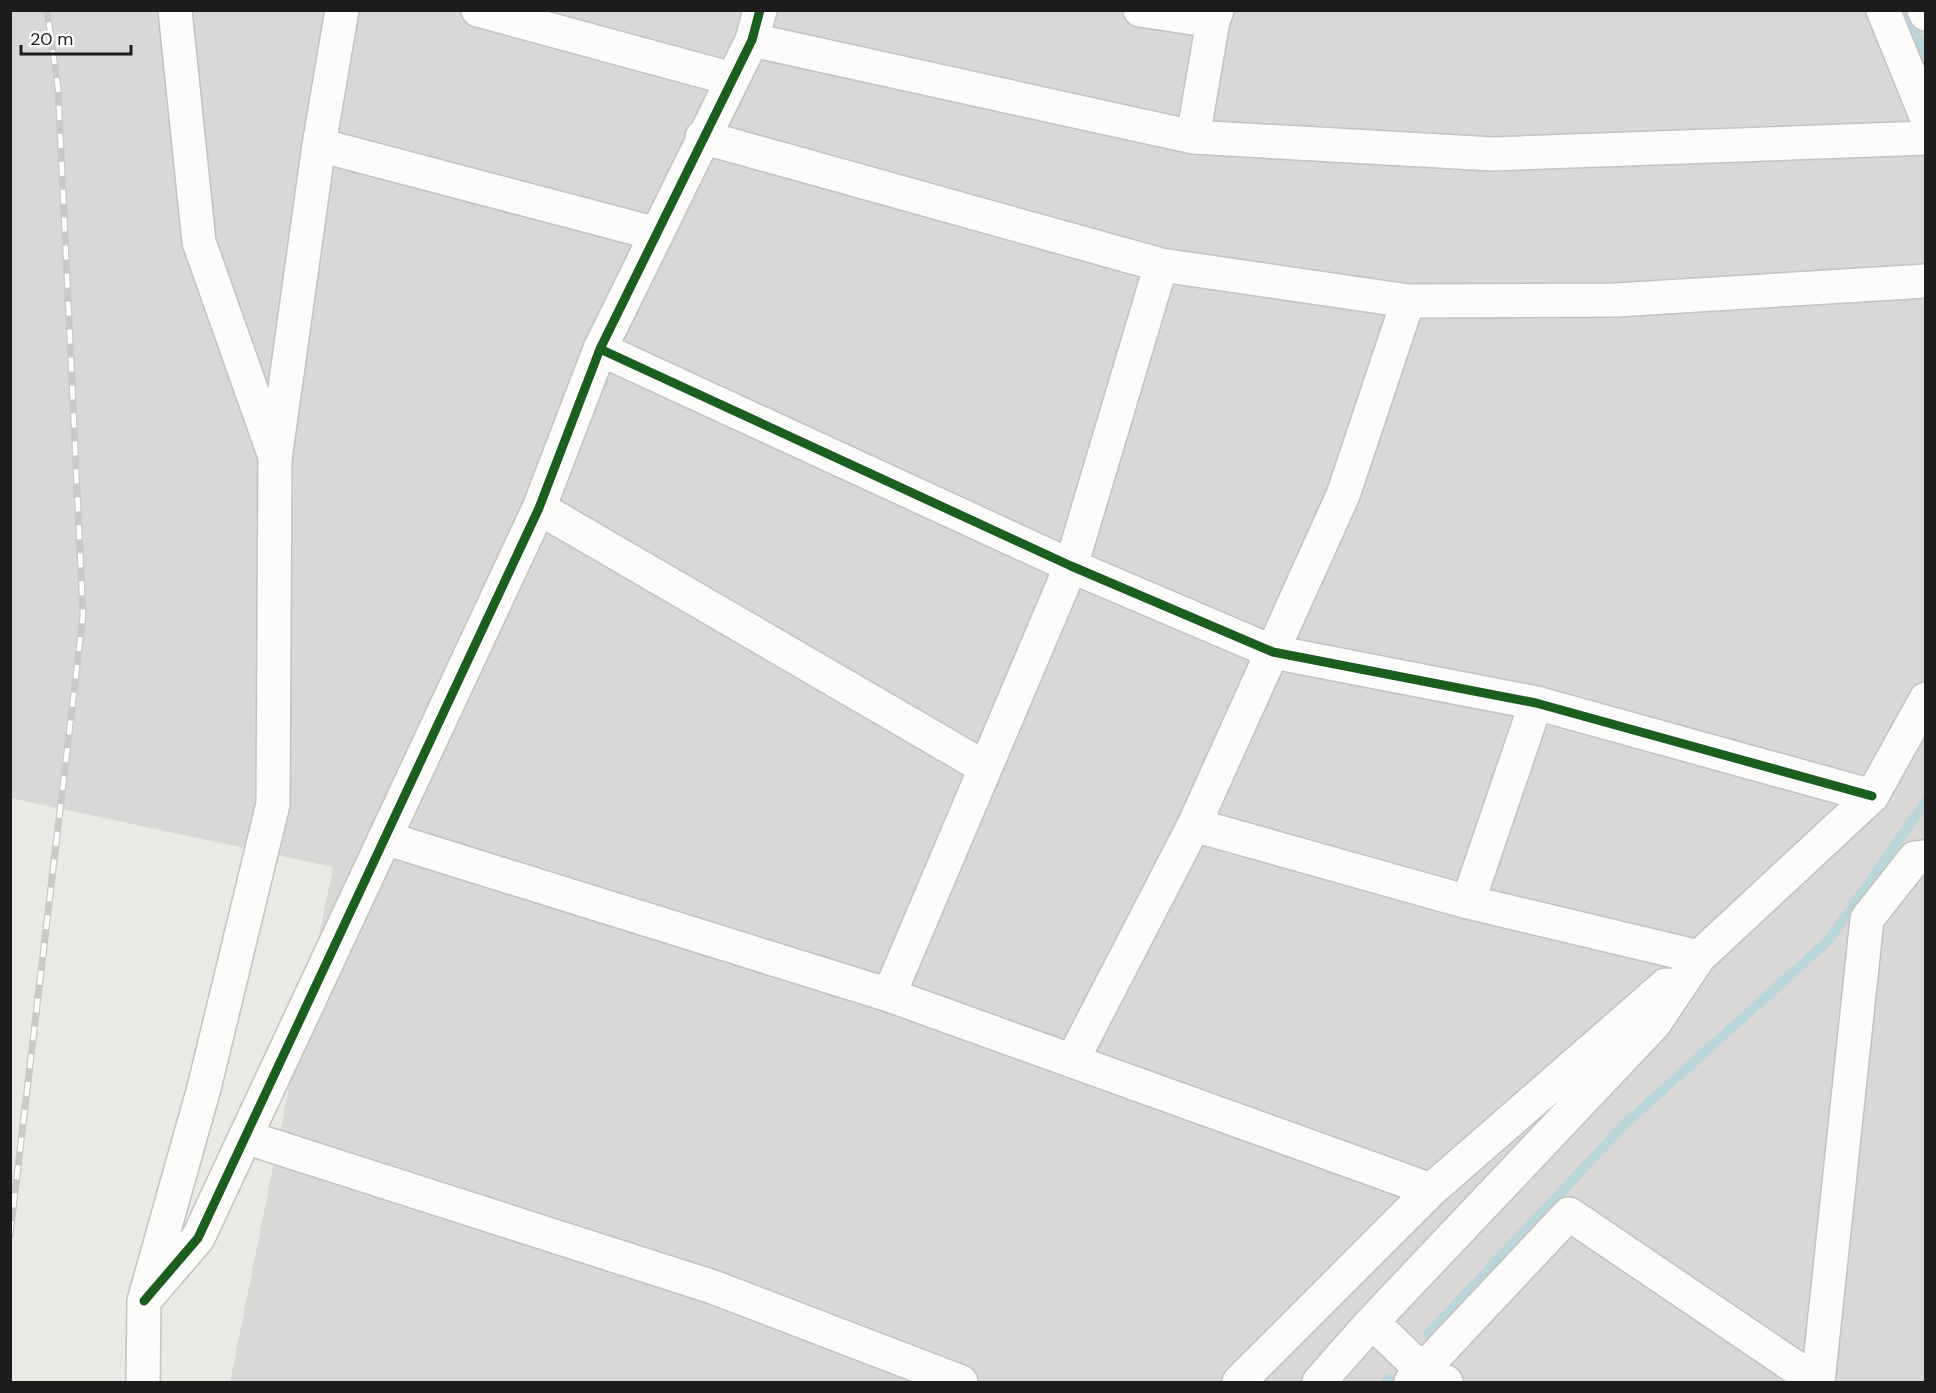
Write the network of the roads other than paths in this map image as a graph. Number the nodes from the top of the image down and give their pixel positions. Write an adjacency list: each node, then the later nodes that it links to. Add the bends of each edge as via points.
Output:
1 (174, 10): 19 (street, via 199,242)
2 (342, 10): 13 (street)
3 (478, 10): 8 (street)
4 (1140, 10): 6 (street)
5 (1883, 10): 9 (street)
6 (1215, 16): 11 (street)
7 (756, 25): 8 (street); 11 (street)
8 (732, 80): 10 (street)
9 (1926, 116)
10 (702, 137): 14 (street); 15 (street)
11 (1193, 137): 12 (street, via 1493,154)
12 (1926, 138)
13 (319, 145): 14 (street); 19 (street)
14 (657, 234): 18 (street)
15 (1161, 265): 17 (street); 21 (street)
16 (1926, 281): 17 (street, via 1616,300)
17 (1408, 301): 22 (street, via 1343,495)
18 (600, 349): 20 (street); 21 (street)
19 (275, 459): 36 (street, via 273,804 204,1088)
20 (539, 508): 25 (street); 28 (street)
21 (1071, 566): 22 (street); 25 (street)
22 (1273, 652): 24 (street); 27 (street)
23 (1926, 699): 26 (street)
24 (1536, 703): 26 (street); 30 (street)
25 (984, 767): 32 (street)
26 (1872, 796): 31 (street)
27 (1194, 825): 30 (street); 33 (street)
28 (385, 838): 32 (street); 34 (street)
29 (1926, 857): 43 (street, via 1915,858 1866,919)
30 (1468, 902): 31 (street)
31 (1699, 957): 35 (street); 37 (street, via 1654,1024)
32 (888, 995): 33 (street)
33 (1072, 1061): 35 (street)
34 (245, 1137): 36 (street, via 198,1238); 40 (street, via 713,1287)
35 (1431, 1190): 41 (street)
36 (144, 1301): 39 (street)
37 (1372, 1322): 38 (street); 42 (street)
38 (1426, 1378): 43 (street, via 1569,1214)
39 (143, 1383)
40 (961, 1383)
41 (1239, 1383)
42 (1319, 1383)
43 (1818, 1383)

